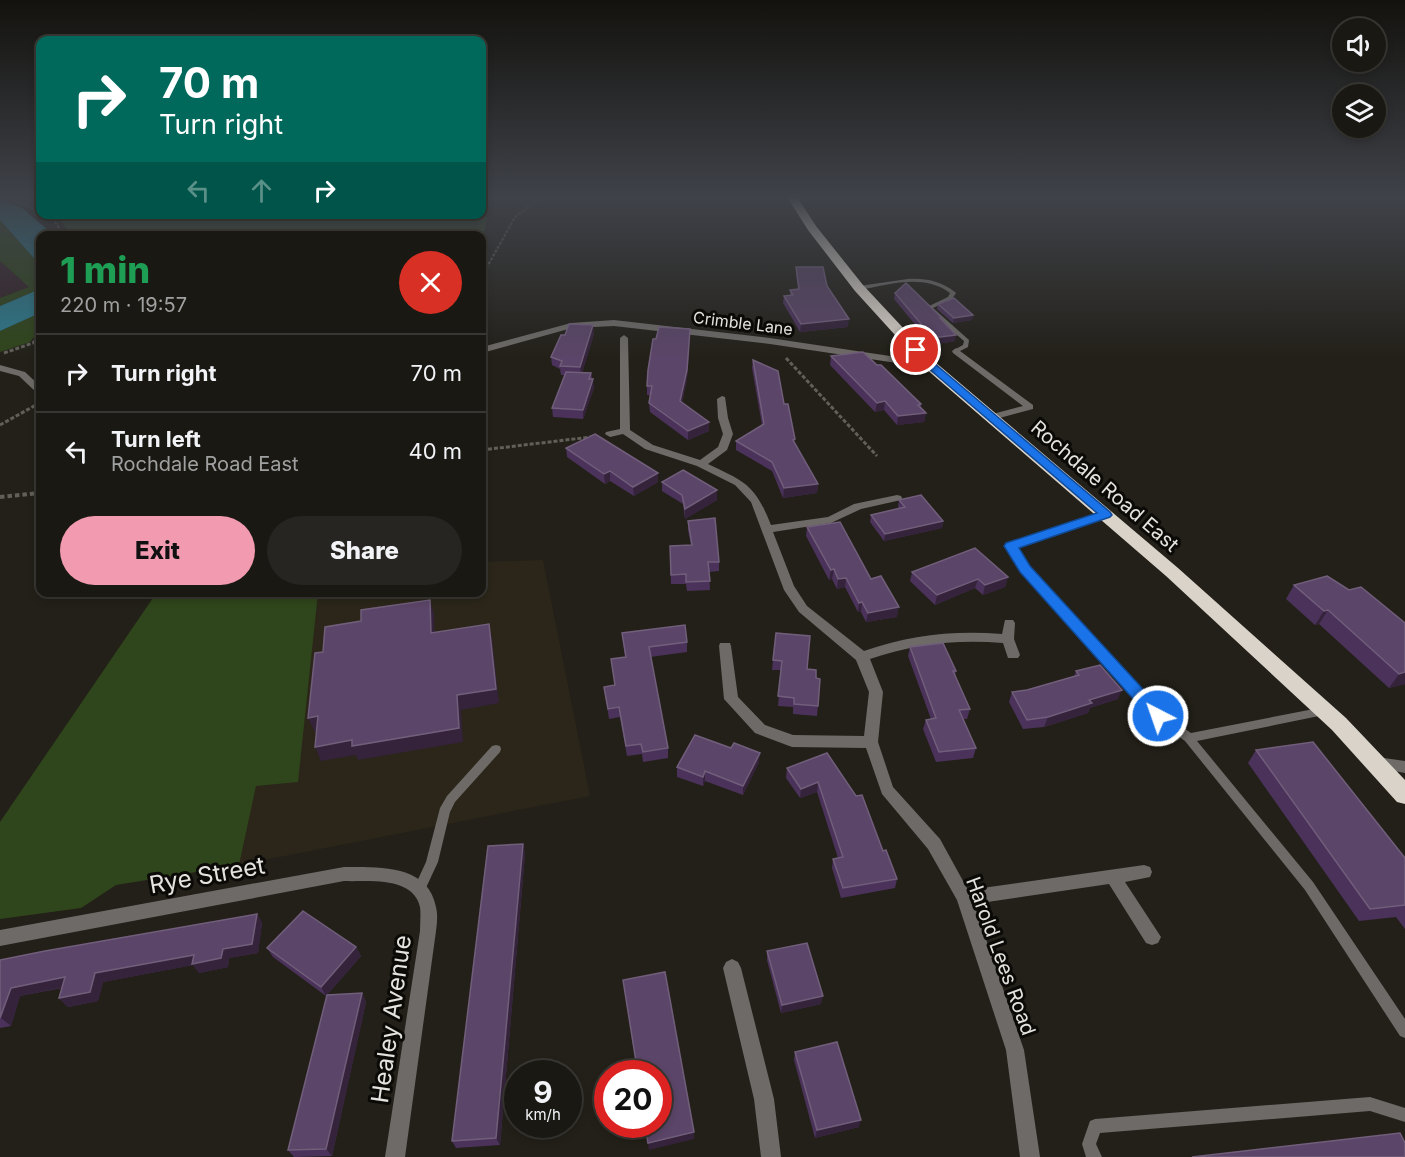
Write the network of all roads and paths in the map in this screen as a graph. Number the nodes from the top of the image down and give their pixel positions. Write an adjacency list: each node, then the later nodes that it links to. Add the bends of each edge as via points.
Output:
1 (496, 251): 3 (path)
2 (830, 251): 4 (highway, Rochdale Road East)
3 (486, 269)
4 (859, 288): 9 (lane, via 917,280 946,286 953,293 950,298 930,307 967,341 966,346); 11 (highway, Rochdale Road East)
5 (624, 338): 18 (street)
6 (36, 340): 10 (path)
7 (770, 341): 8 (street, Crimble Lane, via 614,322 571,326); 11 (street, Crimble Lane); 21 (path)
8 (486, 349)
9 (956, 351): 16 (street, via 1030,407)
10 (0, 354)
11 (930, 365): 16 (highway, Rochdale Road East)
12 (0, 368): 13 (street, via 22,374)
13 (36, 387)
14 (722, 399): 22 (street, via 728,434 723,447)
15 (36, 405): 17 (path)
16 (992, 417): 26 (highway, Rochdale Road East)
17 (0, 425)
18 (625, 431): 19 (street); 22 (street, Harold Lees Road, via 649,447)
19 (610, 434): 20 (path)
20 (486, 450)
21 (877, 456)
22 (701, 464): 27 (street, Harold Lees Road, via 739,483 756,501)
23 (36, 493): 24 (path)
24 (0, 497)
25 (897, 498): 27 (street, via 858,506 831,520)
26 (1106, 515): 33 (highway, Rochdale Road East); 34 (lane, via 1011,546 1025,569 1158,716)
27 (768, 529): 32 (street, Harold Lees Road, via 788,587 803,609)
28 (1009, 623): 29 (street)
29 (1008, 639): 31 (street); 32 (street, via 940,637 896,644)
30 (725, 646): 35 (street, via 731,699 760,729 792,741)
31 (1013, 655)
32 (862, 657): 35 (street, Harold Lees Road, via 876,692)
33 (1324, 711): 34 (lane); 37 (highway, Rochdale Road East)
34 (1189, 738): 47 (lane, via 1310,886)
35 (872, 742): 43 (street, Harold Lees Road, via 887,790 934,843)
36 (496, 749): 42 (lane, via 444,811 432,862)
37 (1375, 763): 38 (street); 39 (highway, Rochdale Road East)
38 (1405, 767)
39 (1405, 795)
40 (1144, 872): 41 (street)
41 (1113, 877): 43 (street); 44 (street)
42 (420, 888): 45 (street, Rye Street, via 396,876 344,874); 49 (street, Healey Avenue, via 428,905 428,931)
43 (964, 898): 51 (street, Harold Lees Road, via 1015,1050)
44 (1152, 937)
45 (0, 938)
46 (732, 968): 50 (street, via 764,1099)
47 (1405, 1032)
48 (1405, 1115): 52 (lane, via 1370,1104 1095,1126 1089,1144)
49 (395, 1157)
50 (771, 1157)
51 (1030, 1157)
52 (1094, 1157)

